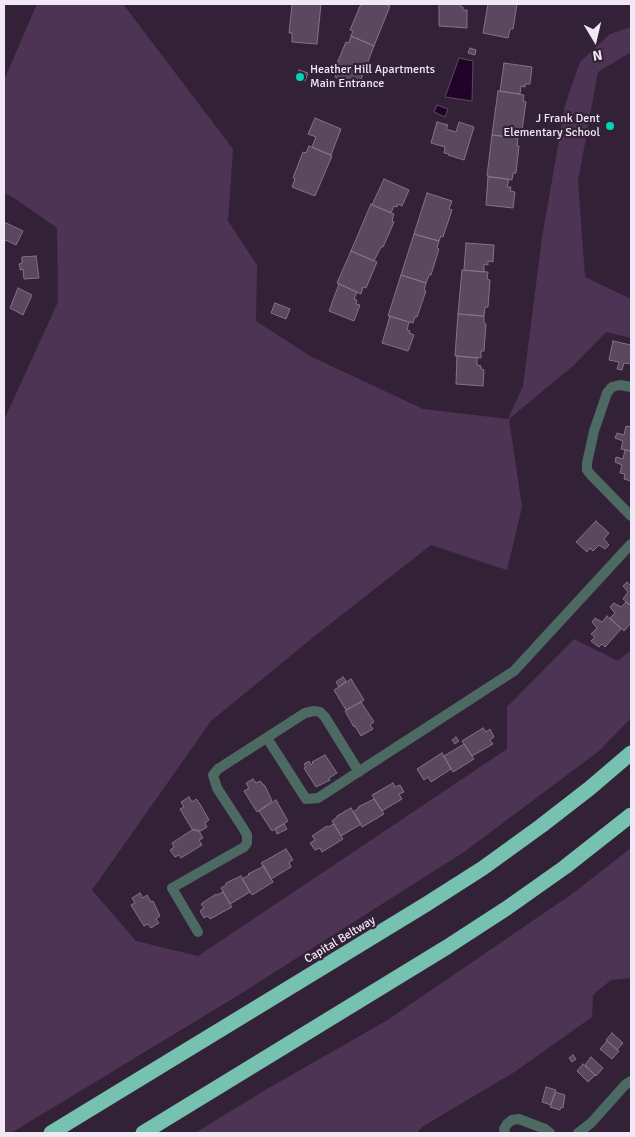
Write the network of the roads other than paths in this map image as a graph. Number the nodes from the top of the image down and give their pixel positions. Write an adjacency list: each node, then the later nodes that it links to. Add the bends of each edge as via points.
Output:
1 (631, 386): 2 (street, via 612,387 606,393 587,463 591,475)
2 (631, 516)
3 (631, 544): 6 (street, via 514,671)
4 (267, 738): 6 (street, via 305,713 320,712); 6 (street, via 306,799 318,798); 8 (street, via 218,769 214,775 217,788 247,835 247,843 172,888)
5 (631, 753): 10 (highway, Capital Beltway, via 541,826 441,895)
6 (359, 772)
7 (631, 815): 11 (highway, via 564,867 462,938)
8 (198, 932)
9 (631, 1081): 14 (street)
10 (52, 1133)
11 (143, 1133)
12 (505, 1133): 13 (street, via 507,1124 519,1119)
13 (550, 1133)
14 (578, 1133)

